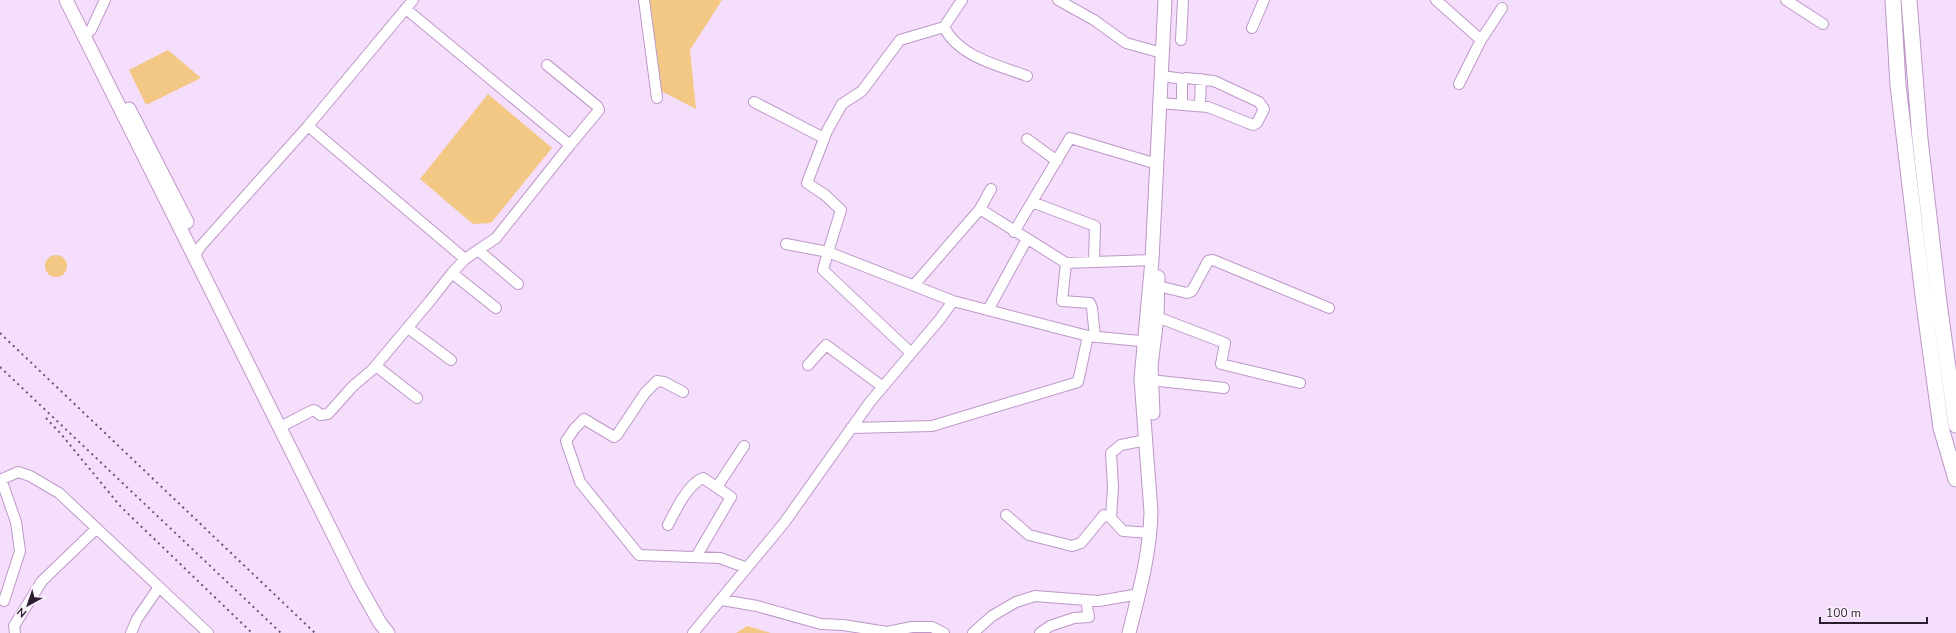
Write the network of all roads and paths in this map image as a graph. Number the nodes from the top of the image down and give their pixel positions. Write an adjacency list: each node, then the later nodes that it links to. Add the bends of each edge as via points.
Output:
1 (66, 0): 21 (main road)
2 (76, 0): 21 (main road)
3 (105, 0): 21 (street)
4 (413, 0): 17 (street)
5 (644, 0): 31 (street)
6 (962, 0): 19 (street)
7 (1058, 0): 24 (street, via 1094,20 1126,43)
8 (1165, 0): 24 (main road)
9 (1172, 0): 27 (main road)
10 (1183, 0): 22 (street)
11 (1264, 0): 20 (street)
12 (1436, 0): 23 (street)
13 (1786, 0): 18 (street)
14 (1892, 0): 84 (highway, via 1898,85 1940,428)
15 (1909, 0): 79 (highway, via 1920,139)
16 (1502, 8): 23 (street)
17 (406, 9): 36 (street); 39 (street)
18 (1823, 24)
19 (944, 28): 26 (street, via 947,35 973,56); 37 (street, via 900,40 862,91 842,104)
20 (1252, 28)
21 (88, 33): 49 (main road, via 112,75)
22 (1181, 40)
23 (1481, 40): 30 (street)
24 (1162, 53): 33 (main road)
25 (547, 65): 39 (street, via 599,110)
26 (1027, 76)
27 (1169, 77): 28 (street); 33 (main road)
28 (1183, 78): 29 (street); 34 (street)
29 (1201, 79): 35 (street); 35 (street, via 1214,81 1259,102 1264,109 1257,123 1253,125)
30 (1460, 84)
31 (657, 98)
32 (754, 102): 37 (street)
33 (1164, 103): 34 (street); 41 (main road); 59 (main road)
34 (1182, 105): 35 (street)
35 (1200, 106)
36 (308, 126): 49 (street); 51 (street)
37 (824, 138): 50 (street, via 807,184 825,195 841,210)
38 (1027, 139): 40 (street)
39 (570, 145): 48 (street, via 496,238)
40 (1057, 161): 41 (street, via 1070,138); 43 (street)
41 (1157, 164): 52 (main road)
42 (991, 189): 44 (street)
43 (1032, 202): 45 (street); 53 (street, via 1095,226)
44 (980, 209): 45 (street); 58 (street)
45 (1014, 232): 46 (street)
46 (1027, 240): 54 (street); 63 (street)
47 (786, 244): 50 (street)
48 (478, 250): 51 (street); 57 (street)
49 (198, 251): 56 (main road)
50 (828, 252): 58 (street); 68 (street, via 823,270)
51 (465, 259): 55 (street)
52 (1152, 260): 53 (street); 67 (main road)
53 (1094, 262): 54 (street)
54 (1066, 263): 66 (street, via 1062,301 1090,303)
55 (452, 273): 61 (street); 65 (street)
56 (213, 284): 78 (main road); 101 (main road, via 358,584)
57 (518, 284)
58 (914, 285): 60 (street)
59 (1158, 286): 62 (street, via 1187,293 1192,291 1204,265 1213,260); 64 (main road)
60 (953, 301): 63 (street); 68 (street)
61 (496, 308)
62 (1329, 308)
63 (988, 310): 66 (street)
64 (1157, 317): 67 (main road); 73 (street, via 1225,343 1221,364)
65 (408, 328): 69 (street); 71 (street)
66 (1092, 336): 67 (street); 80 (street, via 1078,382 932,426)
67 (1149, 342): 72 (main road); 81 (main road, via 1141,379)
68 (911, 353): 74 (street)
69 (451, 360)
70 (808, 365): 74 (street, via 826,345)
71 (376, 366): 77 (street); 78 (street, via 353,386 328,414 320,416 313,410)
72 (1150, 380): 75 (street); 108 (main road, via 1158,534)
73 (1300, 383)
74 (883, 387): 80 (street)
75 (1224, 388)
76 (683, 392): 91 (street, via 664,382 657,382 645,393 618,435 614,437 584,419 574,428 566,441 580,482 638,555)
77 (417, 398)
78 (286, 424): 102 (main road, via 332,519 386,618)
79 (1956, 425)
80 (851, 428): 92 (street, via 784,523)
81 (1146, 440): 87 (street, via 1121,445 1111,453); 90 (main road)
82 (744, 446): 85 (street)
83 (1, 479): 89 (street, via 18,472 30,476 59,493); 96 (street, via 16,522 20,551)
84 (1956, 479)
85 (717, 487): 88 (street, via 703,478 696,481 675,510); 91 (street, via 731,497)
86 (1006, 515): 87 (street, via 1029,534 1072,546 1081,543 1104,515)
87 (1111, 518): 90 (street, via 1123,531)
88 (668, 525)
89 (96, 529): 93 (street); 98 (street, via 42,581 14,626)
90 (1150, 533): 94 (main road, via 1145,574)
91 (696, 557): 92 (street, via 720,558)
92 (747, 568): 95 (street)
93 (159, 587): 99 (street); 100 (street)
94 (1139, 594): 97 (street, via 1114,600); 107 (main road)
95 (722, 600): 103 (street); 104 (street, via 757,606 821,624 887,632 912,627 932,627)
96 (4, 601)
97 (1086, 601): 105 (street, via 1035,596 1016,602 992,616); 106 (street, via 1089,617 1074,618 1050,626)
98 (15, 633)
99 (131, 633)
100 (208, 633)
101 (388, 633)
102 (398, 633)
103 (693, 633)
104 (944, 633)
105 (973, 633)
106 (1040, 633)
107 (1130, 633)
108 (1138, 633)

